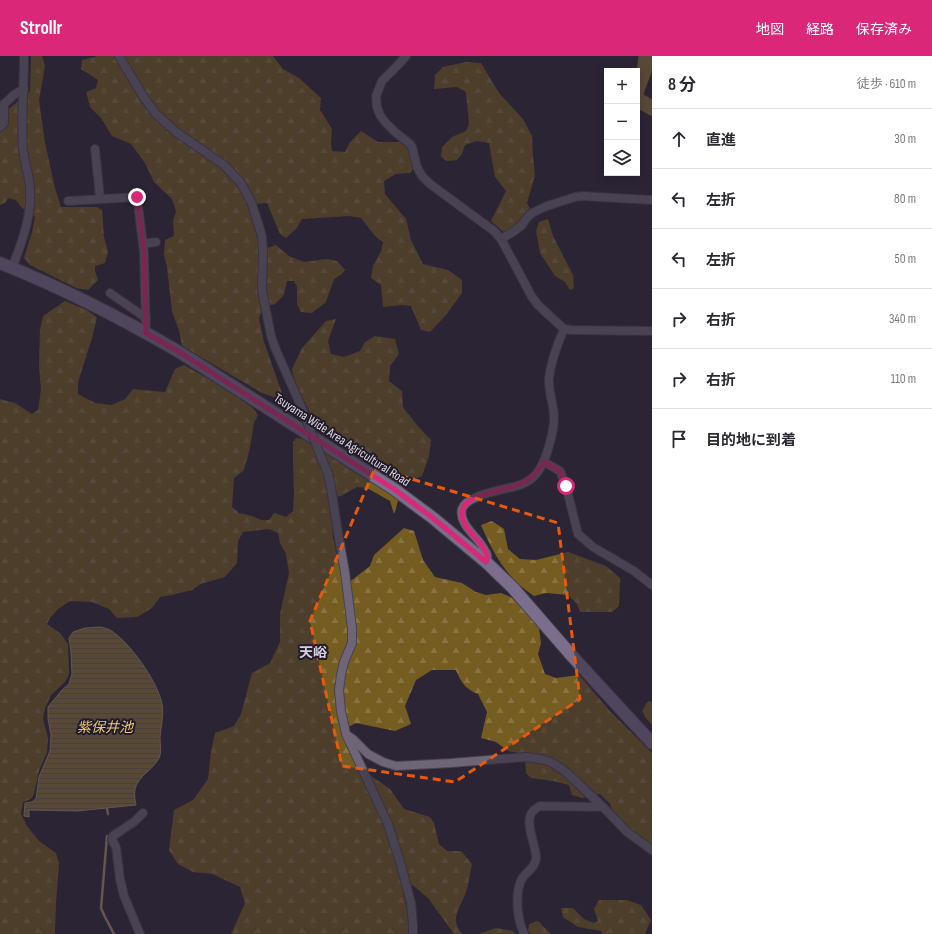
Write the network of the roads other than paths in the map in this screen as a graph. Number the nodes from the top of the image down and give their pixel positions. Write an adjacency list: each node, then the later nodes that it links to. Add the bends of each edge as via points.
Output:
1 (24, 56): 4 (street)
2 (119, 56): 23 (street, bridge, via 142,96 156,114 176,132 224,165 241,183 252,204 262,236 262,290 271,336 330,482 352,628 352,643 344,662 339,690)
3 (406, 56): 10 (street, via 379,87 376,96 380,115 410,144 422,176)
4 (24, 89): 5 (street, via 4,104 4,123); 14 (street, via 23,149 30,200 28,222)
5 (0, 127)
6 (95, 149): 7 (street)
7 (100, 198): 9 (street); 12 (street, via 137,197)
8 (652, 200): 10 (street, via 575,197 532,214 522,225)
9 (68, 201)
10 (501, 239): 17 (street, via 532,297)
11 (156, 242): 12 (street)
12 (143, 244): 16 (street)
13 (0, 263): 14 (street, Tsuyama Wide Area Agricultural Road)
14 (12, 268): 19 (street, Tsuyama Wide Area Agricultural Road, via 69,292)
15 (110, 293): 16 (street)
16 (146, 318): 19 (street)
17 (564, 329): 18 (street); 20 (street, via 550,366 549,393 554,418)
18 (652, 331)
19 (146, 333): 21 (street, Tsuyama Wide Area Agricultural Road, via 394,489)
20 (544, 462): 21 (street, via 530,480 521,485 481,496 464,505 462,518 482,545 487,556); 22 (street, via 560,471 578,534 593,547 634,571)
21 (486, 562): 24 (street, Tsuyama Wide Area Agricultural Road, via 513,588)
22 (652, 585)
23 (346, 734): 25 (street, via 368,754 396,766 526,757 551,762 566,772); 29 (street, via 388,824 411,903)
24 (652, 743)
25 (603, 807): 27 (street, via 627,832); 30 (street, via 540,806 530,814 529,825 536,859 523,877 517,892 519,921)
26 (143, 813): 28 (street, via 136,821 113,836 112,840 116,847 124,896)
27 (652, 850)
28 (140, 934)
29 (413, 934)
30 (524, 934)

